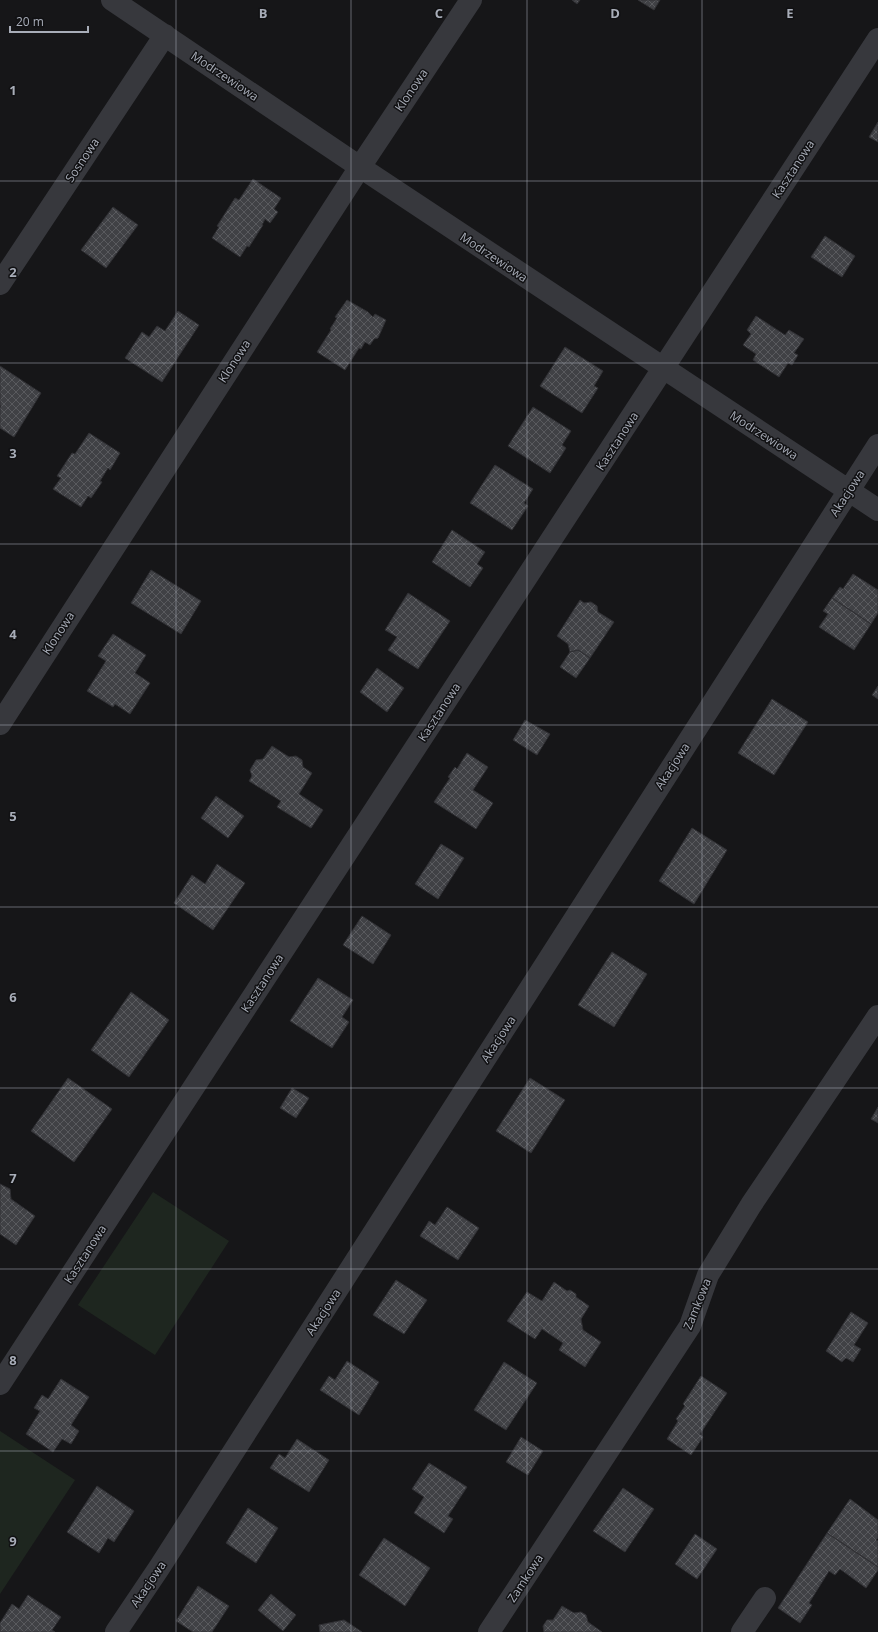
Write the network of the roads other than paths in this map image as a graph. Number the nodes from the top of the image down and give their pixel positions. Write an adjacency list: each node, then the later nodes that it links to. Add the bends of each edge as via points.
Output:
1 (112, 0): 3 (street, Modrzewiowa)
2 (471, 0): 5 (street, Klonowa)
3 (165, 35): 5 (street, Modrzewiowa); 6 (street, Sosnowa)
4 (878, 39): 7 (street, Kasztanowa)
5 (360, 168): 7 (street, Modrzewiowa); 11 (street, Klonowa)
6 (0, 284)
7 (663, 369): 9 (street, Modrzewiowa); 13 (street, Kasztanowa)
8 (878, 445): 9 (street, Akacjowa)
9 (849, 490): 10 (street, Modrzewiowa); 15 (street, Akacjowa)
10 (878, 510)
11 (0, 724)
12 (878, 1016): 16 (street, Zamkowa, via 747,1211 708,1276 690,1326)
13 (0, 1384)
14 (765, 1598): 17 (street)
15 (116, 1632)
16 (489, 1632)
17 (742, 1632)

